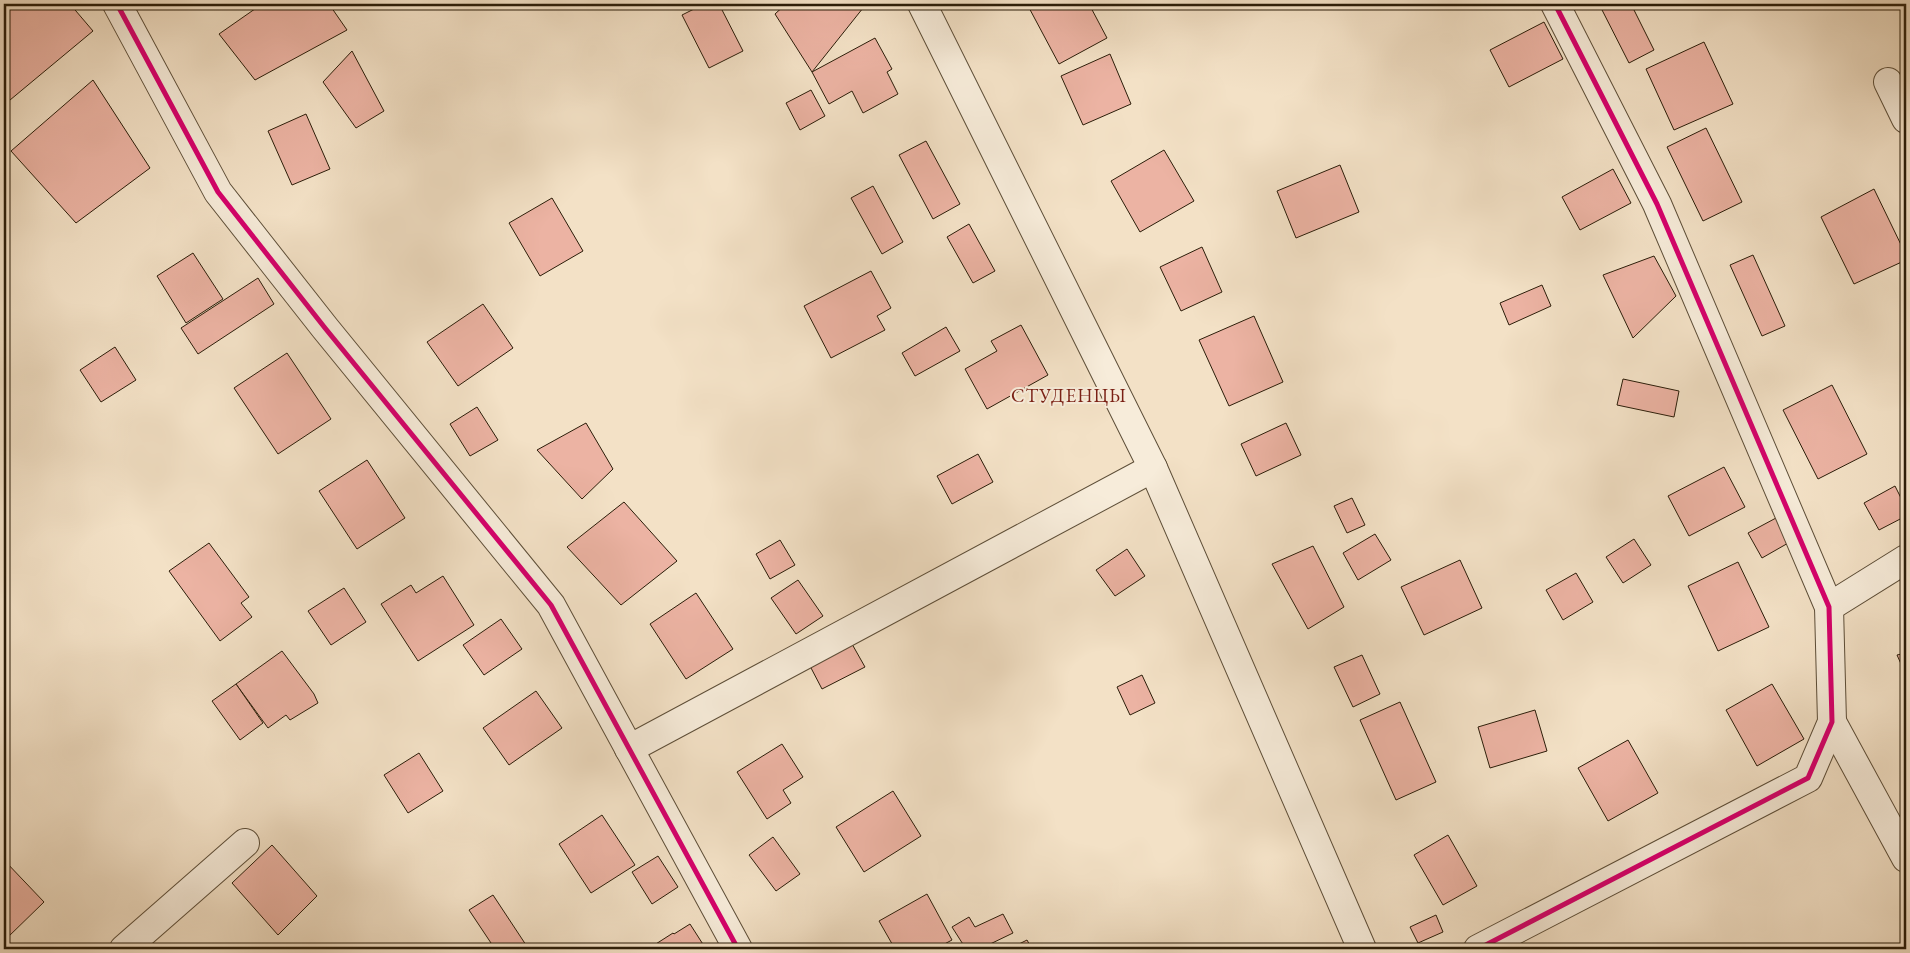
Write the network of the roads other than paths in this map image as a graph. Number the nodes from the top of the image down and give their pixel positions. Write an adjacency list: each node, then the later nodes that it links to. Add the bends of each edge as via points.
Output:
1 (117, 4): 10 (street, via 218,192 551,605)
2 (922, 4): 6 (street)
3 (1555, 4): 8 (street, via 1657,204)
4 (1888, 82): 5 (street)
5 (1906, 119)
6 (1153, 468): 10 (street); 15 (street)
7 (1906, 559): 8 (street)
8 (1830, 607): 9 (street)
9 (1832, 722): 12 (street); 16 (street, via 1808,778)
10 (629, 749): 14 (street)
11 (244, 843): 13 (street)
12 (1906, 858)
13 (124, 949)
14 (738, 949)
15 (1362, 949)
16 (1478, 949)

